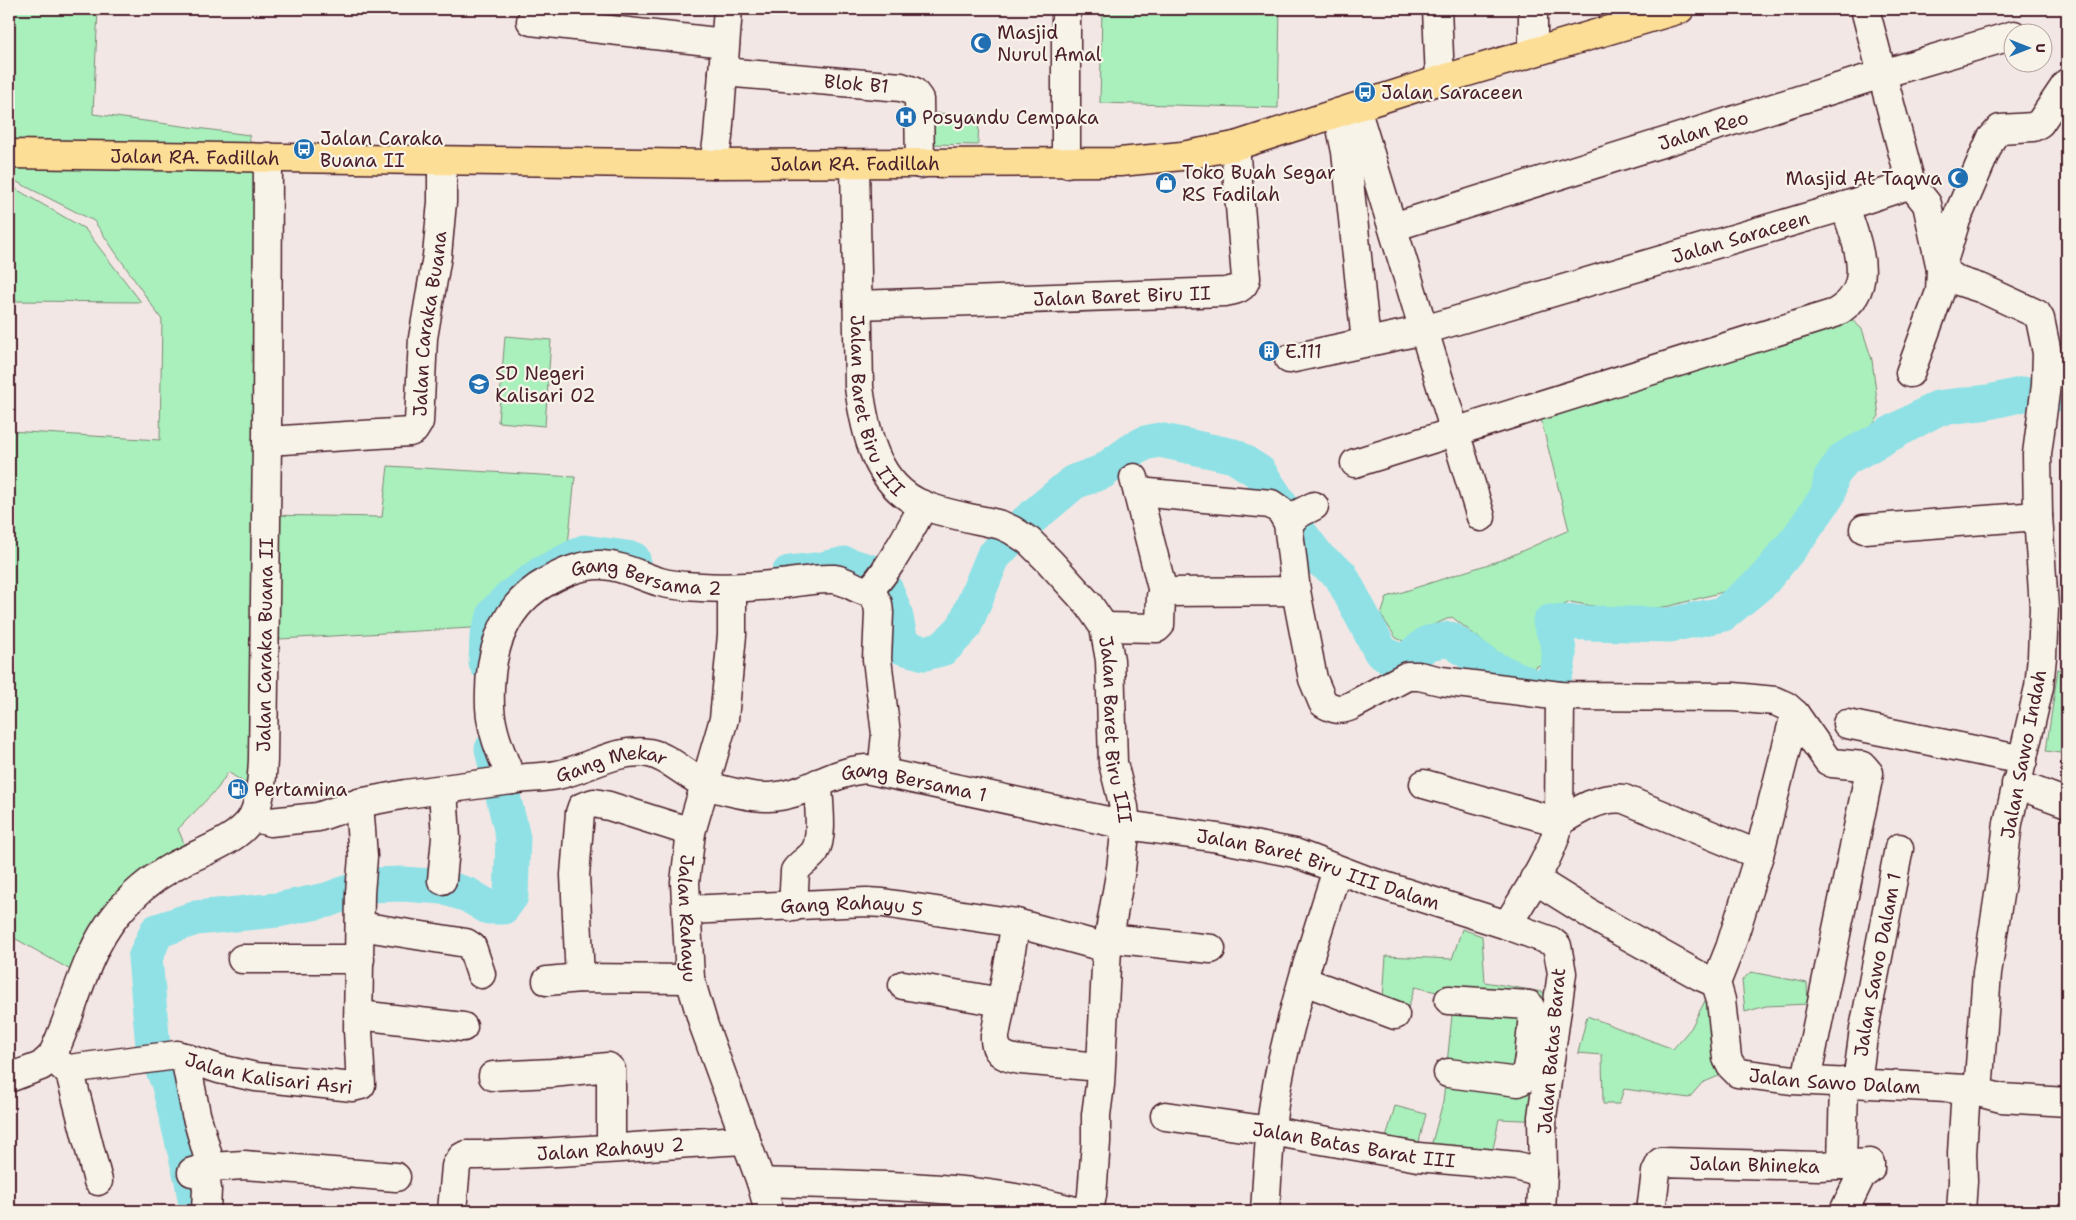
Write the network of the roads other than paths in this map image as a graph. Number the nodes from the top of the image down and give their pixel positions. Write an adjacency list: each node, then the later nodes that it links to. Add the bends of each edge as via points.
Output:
1 (728, 9): 9 (street)
2 (1066, 9): 20 (street)
3 (1437, 9): 13 (street)
4 (1533, 9): 10 (street)
5 (1680, 9): 10 (main road, Jalan RA. Fadillah)
6 (1865, 9): 12 (street)
7 (531, 21): 9 (street)
8 (2004, 38): 12 (street, Jalan Reo)
9 (725, 42): 11 (street)
10 (1533, 52): 13 (main road, Jalan RA. Fadillah)
11 (723, 72): 21 (street); 23 (street, Blok B1, via 911,89 919,99)
12 (1882, 74): 24 (street); 26 (street, Jalan Reo)
13 (1440, 80): 15 (main road, Jalan RA. Fadillah)
14 (2067, 83): 27 (street, via 2040,123 2000,129 1991,139 1956,220)
15 (1347, 110): 16 (main road, Jalan RA. Fadillah); 26 (street); 30 (street, via 1346,152)
16 (1235, 146): 20 (main road, Jalan RA. Fadillah, via 1157,159); 28 (street, Jalan Baret Biru II, via 1246,278 1241,288 1225,292)
17 (9, 154): 18 (main road, Jalan RA. Fadillah)
18 (268, 157): 19 (main road, Jalan RA. Fadillah); 35 (street, Jalan Caraka Buana II)
19 (442, 160): 21 (main road, Jalan RA. Fadillah); 35 (street, Jalan Caraka Buana, via 438,256 423,338 419,422 410,432)
20 (1066, 163): 23 (main road, Jalan RA. Fadillah)
21 (714, 164): 22 (main road, Jalan RA. Fadillah)
22 (855, 164): 23 (main road, Jalan RA. Fadillah); 28 (street, Jalan Baret Biru III)
23 (920, 164)
24 (1911, 184): 25 (street, Jalan Saraceen); 27 (street, via 1927,204)
25 (1845, 206): 29 (street, Jalan Saraceen); 34 (street, via 1862,263 1862,274 1854,294 1839,310)
26 (1393, 227): 29 (street)
27 (1941, 269): 31 (street, Jalan Sawo Indah, via 1962,283 2037,314); 33 (street, via 1940,292)
28 (858, 305): 37 (street, Jalan Baret Biru III, via 859,387 870,440 888,478 904,495)
29 (1424, 330): 30 (street, Jalan Saraceen); 34 (street)
30 (1366, 342): 32 (street, Jalan Saraceen)
31 (2057, 352): 38 (street, Jalan Sawo Indah, via 2046,385 2041,416 2037,454)
32 (1289, 359)
33 (1910, 373)
34 (1456, 433): 36 (street); 39 (street)
35 (267, 441): 58 (street, Jalan Caraka Buana II, via 263,760 260,793)
36 (1355, 463)
37 (924, 506): 41 (street); 45 (street, Jalan Baret Biru III, via 1021,535 1072,585)
38 (2038, 516): 40 (street); 50 (street, Jalan Sawo Indah, via 2044,608 2042,657 2039,687)
39 (1481, 517)
40 (1864, 529)
41 (877, 582): 42 (street, Gang Bersama 2, via 861,590 834,580); 49 (street, via 877,659 886,734)
42 (732, 589): 51 (street, Gang Bersama 2, via 661,583 625,568 602,565 571,571 538,586 523,598 512,611 497,643 491,687 490,708); 53 (street, Jalan Rahayu, via 732,635 724,719)
43 (1296, 591): 44 (street); 44 (street, via 1296,517 1271,504 1136,485); 46 (street, via 1316,690 1323,703 1334,709 1341,710 1407,676)
44 (1164, 592): 45 (street, via 1157,628)
45 (1104, 627): 60 (street, Jalan Baret Biru III, via 1110,660 1113,764)
46 (1560, 696): 47 (street, via 1734,697 1775,701); 59 (street)
47 (1795, 714): 63 (street); 95 (street, via 1828,761 1863,766 1869,774)
48 (1847, 724): 50 (street)
49 (882, 772): 52 (street, Gang Bersama 1, via 849,770); 60 (street, Gang Bersama 1)
50 (2019, 772): 57 (street); 97 (street, Jalan Sawo Indah, via 2008,823)
51 (506, 781): 53 (street, Gang Mekar, via 557,775 610,756 639,753 662,758); 55 (street, Gang Mekar)
52 (818, 783): 53 (street, Gang Bersama 1, via 794,794 768,798); 67 (street, via 818,842 816,851 795,871)
53 (706, 784): 61 (street, Jalan Rahayu)
54 (1424, 784): 59 (street)
55 (443, 790): 56 (street, Gang Mekar); 66 (street, via 446,838)
56 (359, 803): 58 (street, Gang Mekar, via 318,817 270,822); 71 (street, Jalan Kalisari Asri, via 363,849)
57 (2067, 803)
58 (253, 816): 90 (street, Jalan Caraka Buana II, via 229,838 164,873 117,914 90,958)
59 (1559, 822): 63 (street, via 1597,802 1624,799); 65 (street, via 1558,833)
60 (1126, 825): 64 (street, Jalan Baret Biru III Dalam, via 1286,851); 72 (street, Jalan Baret Biru III)
61 (692, 832): 68 (street, Jalan Rahayu, via 685,882); 77 (street, via 608,806 594,803 582,807 575,875)
62 (1899, 848): 96 (street, Jalan Sawo Dalam 1)
63 (1759, 855): 81 (street)
64 (1338, 870): 70 (street, Jalan Baret Biru III Dalam); 80 (street)
65 (1534, 879): 70 (street); 81 (street, via 1603,922)
66 (442, 880)
67 (793, 907): 68 (street, Gang Rahayu 5); 69 (street, Gang Rahayu 5, via 883,903)
68 (687, 910): 78 (street, Jalan Rahayu)
69 (1016, 923): 72 (street, Gang Rahayu 5); 84 (street)
70 (1507, 925): 89 (street, Jalan Batas Barat, via 1557,946 1562,973)
71 (360, 926): 75 (street, Jalan Kalisari Asri); 76 (street, via 466,943 472,948)
72 (1108, 943): 73 (street, Gang Rahayu 5); 91 (street, Jalan Baret Biru III)
73 (1211, 949)
74 (242, 959): 75 (street)
75 (360, 959): 85 (street, Jalan Kalisari Asri)
76 (481, 974)
77 (580, 978): 78 (street); 79 (street)
78 (690, 979): 101 (street, Jalan Rahayu, via 709,1042)
79 (548, 981)
80 (1304, 981): 86 (street); 100 (street, via 1286,1048)
81 (1716, 983): 95 (street, Jalan Sawo Dalam, via 1731,1066 1738,1073)
82 (903, 985): 84 (street)
83 (1449, 1000): 89 (street, via 1529,1005)
84 (1001, 1002): 91 (street, via 994,1042 1002,1055 1021,1060)
85 (359, 1015): 87 (street); 88 (street, Jalan Kalisari Asri, via 362,1082 358,1086 256,1078)
86 (1395, 1015)
87 (463, 1027)
88 (181, 1056): 90 (street, Jalan Kalisari Asri); 104 (street, via 196,1114)
89 (1539, 1059): 92 (street, via 1518,1082); 105 (street, Jalan Batas Barat)
90 (60, 1062): 94 (street); 107 (street)
91 (1100, 1067): 113 (street, Jalan Baret Biru III)
92 (1448, 1073)
93 (493, 1076): 102 (street, via 608,1067 611,1070)
94 (9, 1078)
95 (1806, 1080): 96 (street, Jalan Sawo Dalam)
96 (1851, 1082): 97 (street, Jalan Sawo Dalam); 103 (street, Jalan Sawo Dalam 1)
97 (1972, 1091): 98 (street, via 2001,1098); 118 (street, via 1962,1153)
98 (2067, 1102)
99 (1165, 1116): 100 (street, Jalan Batas Barat III)
100 (1271, 1130): 105 (street, Jalan Batas Barat III, via 1418,1157 1517,1166); 114 (street)
101 (746, 1140): 102 (street, Jalan Rahayu 2); 108 (street, Jalan Rahayu)
102 (611, 1148): 110 (street, Jalan Rahayu 2, via 462,1157 458,1161)
103 (1842, 1165): 116 (street, Jalan Bhineka, via 1661,1162); 117 (street, Jalan Bhineka, via 1871,1165 1861,1176)
104 (202, 1169): 106 (street, via 244,1165); 109 (street, via 207,1189)
105 (1543, 1174): 115 (street, Jalan Batas Barat)
106 (396, 1176)
107 (98, 1181)
108 (761, 1182): 111 (street, Jalan Rahayu); 112 (street, via 940,1190 1004,1196)
109 (206, 1211)
110 (452, 1211)
111 (769, 1211)
112 (1075, 1211)
113 (1089, 1211)
114 (1265, 1211)
115 (1541, 1211)
116 (1651, 1211)
117 (1844, 1211)
118 (1961, 1211)

